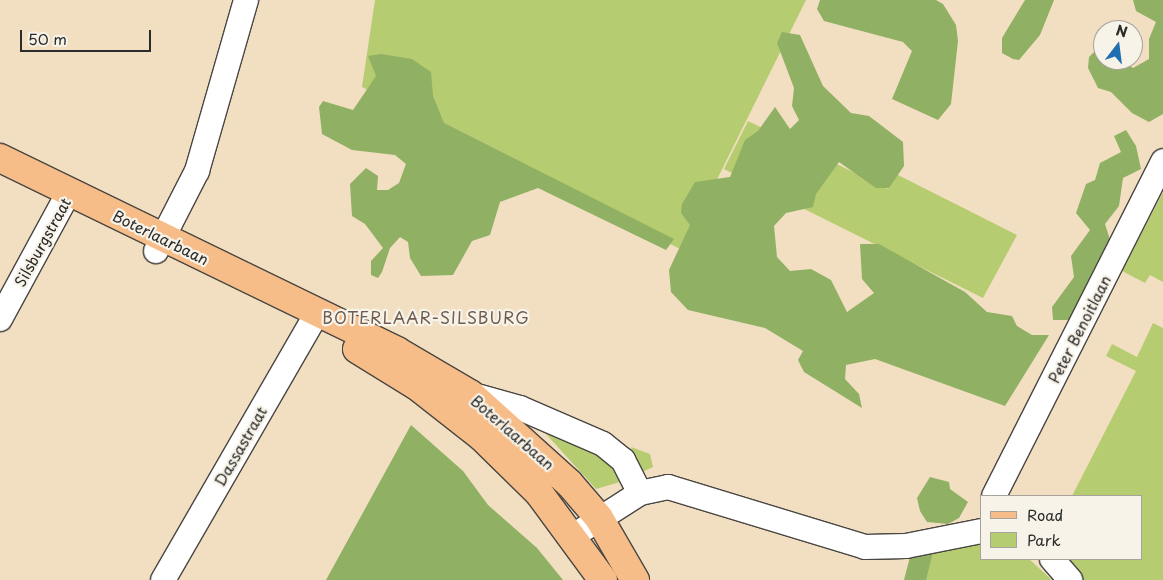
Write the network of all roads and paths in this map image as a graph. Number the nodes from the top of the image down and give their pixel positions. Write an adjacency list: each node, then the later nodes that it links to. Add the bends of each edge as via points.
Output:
1 (246, 0): 6 (street, via 197,171)
2 (0, 158): 5 (main road, Boterlaarbaan)
3 (1163, 161): 11 (street, Peter Benoitlaan)
4 (0, 175): 5 (main road, Boterlaarbaan)
5 (66, 198): 6 (main road, Boterlaarbaan); 7 (street, Silsburgstraat)
6 (159, 244): 8 (main road, Boterlaarbaan)
7 (0, 319)
8 (313, 319): 9 (main road, Boterlaarbaan); 15 (main road, Boterlaarbaan, via 417,386 482,437 539,493); 17 (street, Dassastraat)
9 (470, 394): 10 (street, via 520,408 603,444 623,460); 12 (main road, Boterlaarbaan, via 531,444)
10 (640, 493): 12 (street); 14 (street, via 668,487 684,489 865,547 906,546)
11 (995, 495)
12 (599, 518): 15 (street); 19 (main road, Boterlaarbaan)
13 (980, 521): 14 (street)
14 (973, 532)
15 (573, 536): 18 (main road, Boterlaarbaan)
16 (1053, 560): 20 (street)
17 (163, 580)
18 (603, 580)
19 (635, 580)
20 (1070, 580)

